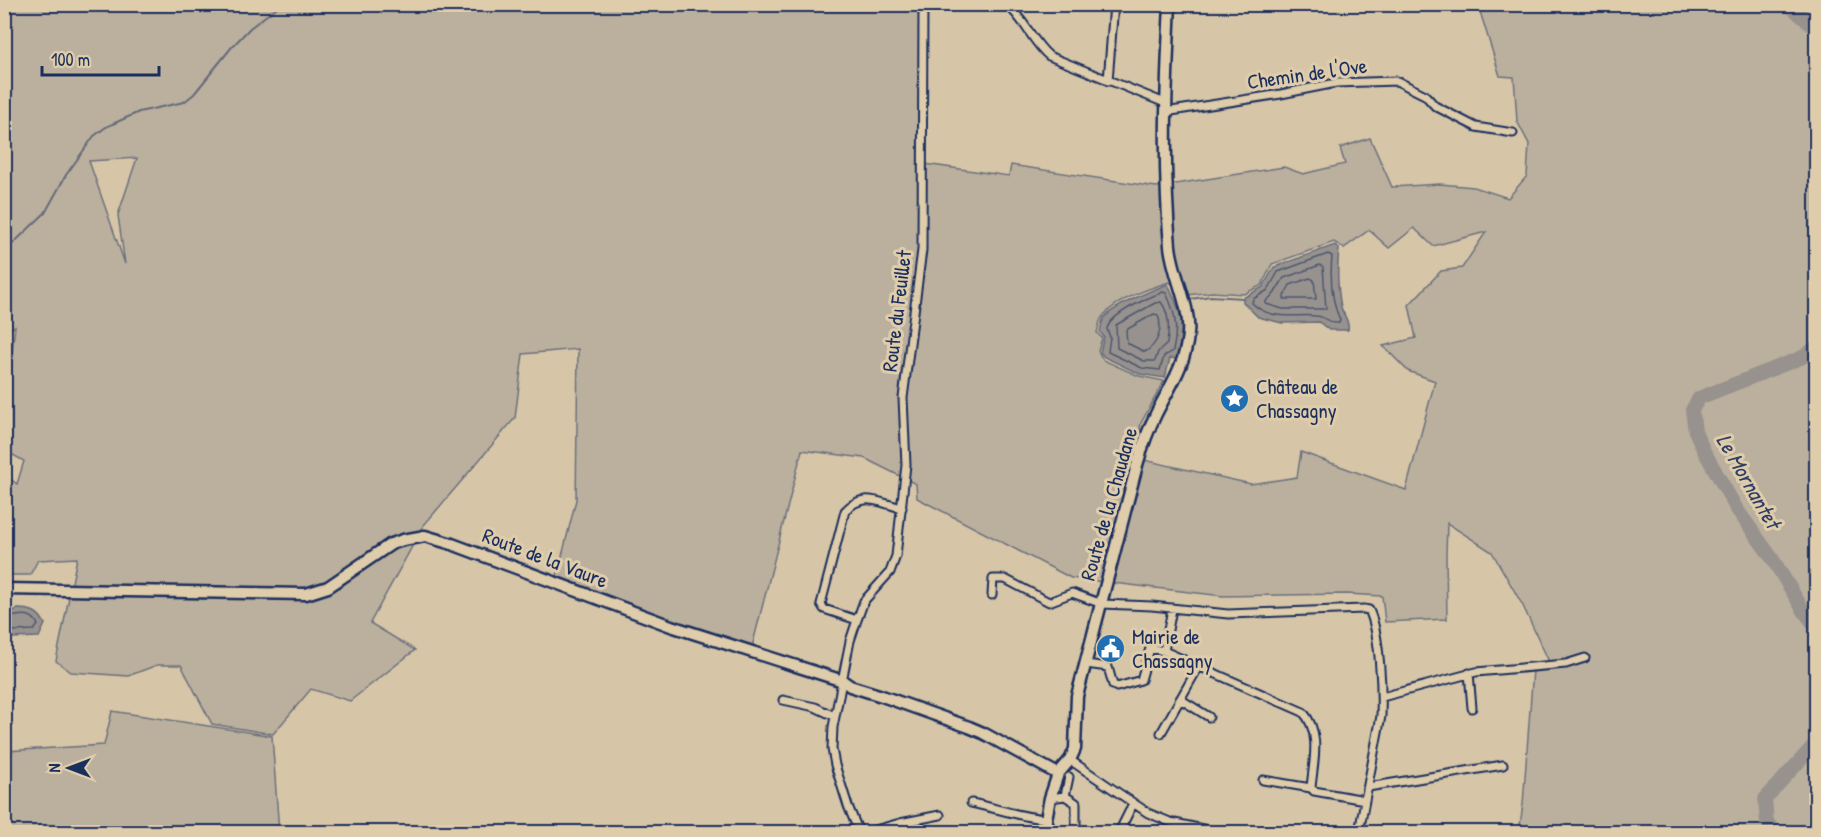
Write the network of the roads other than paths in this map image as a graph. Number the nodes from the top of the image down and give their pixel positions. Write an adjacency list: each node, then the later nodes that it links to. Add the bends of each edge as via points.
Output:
1 (923, 4): 8 (street, Route du Feuillet, via 922,250 903,398 906,465)
2 (1006, 4): 5 (street, via 1022,18 1049,56)
3 (1114, 4): 5 (street)
4 (1170, 4): 6 (street, Route de la Chaudane)
5 (1108, 81): 6 (street)
6 (1166, 108): 7 (street, Chemin de l'Ove, via 1336,83 1397,81 1476,127); 11 (street, Route de la Chaudane, via 1171,248 1186,309 1188,336 1179,371 1146,434)
7 (1513, 133)
8 (902, 508): 13 (street, Route du Feuillet, via 894,565 864,601); 13 (street, via 863,499 853,502 845,511 821,604 824,609)
9 (4, 589): 19 (street, Route de la Vaure, via 306,594 328,587 391,544 425,536 702,637)
10 (992, 595): 11 (street, via 993,579 1005,579 1049,602 1072,593)
11 (1102, 604): 12 (street); 16 (street, Route de la Chaudane)
12 (1172, 609): 14 (street); 20 (street, via 1228,614 1369,610)
13 (857, 620): 19 (street, Route du Feuillet)
14 (1164, 651): 16 (street, via 1150,648 1141,680 1117,687 1108,667); 17 (street)
15 (1585, 658): 18 (street, via 1566,664)
16 (1086, 664): 27 (street, Route de la Chaudane, via 1076,700 1075,749)
17 (1199, 666): 21 (street); 33 (street, via 1303,712 1314,730)
18 (1469, 673): 20 (street); 23 (street)
19 (843, 681): 24 (street, Route du Feuillet); 29 (street, Route de la Vaure, via 983,733)
20 (1382, 697): 32 (street)
21 (1180, 699): 25 (street); 26 (street)
22 (783, 700): 24 (street)
23 (1472, 708)
24 (834, 716): 42 (street, Route du Feuillet, via 835,765)
25 (1209, 717)
26 (1161, 733)
27 (1070, 760): 29 (street); 38 (street)
28 (1503, 765): 32 (street)
29 (1058, 774): 35 (street)
30 (1069, 777): 34 (street)
31 (1263, 780): 33 (street)
32 (1368, 787): 36 (street)
33 (1311, 788): 36 (street)
34 (1065, 796): 35 (street); 46 (street, via 1076,803)
35 (1050, 798): 40 (street)
36 (1365, 800): 50 (street)
37 (971, 803): 40 (street)
38 (1133, 804): 41 (street); 47 (street)
39 (940, 815): 44 (street)
40 (1046, 819): 45 (street)
41 (1170, 822): 48 (street); 49 (street)
42 (858, 830): 43 (street)
43 (848, 832)
44 (868, 832)
45 (1049, 832)
46 (1076, 832)
47 (1119, 832)
48 (1170, 832)
49 (1217, 832)
50 (1359, 832)

